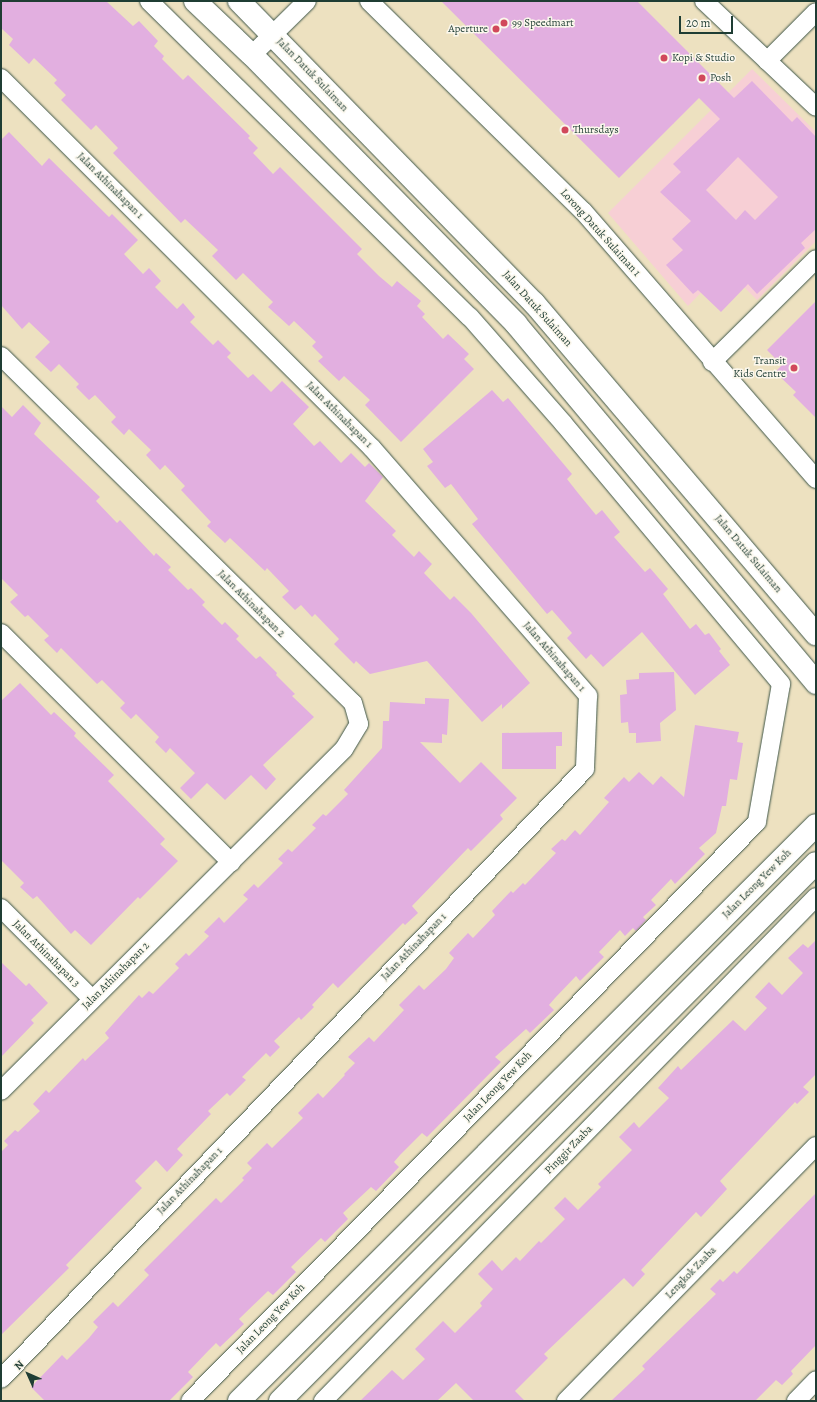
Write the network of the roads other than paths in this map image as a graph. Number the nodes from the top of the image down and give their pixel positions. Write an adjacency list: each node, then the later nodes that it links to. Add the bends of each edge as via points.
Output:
1 (149, 1): 17 (street, via 470,316)
2 (195, 1): 9 (main road)
3 (239, 1): 8 (main road, Jalan Datuk Sulaiman)
4 (370, 1): 15 (street, Lorong Datuk Sulaiman 1, via 583,211)
5 (704, 1): 10 (street)
6 (300, 3): 8 (street)
7 (816, 12): 10 (street)
8 (273, 35): 9 (street); 20 (main road, Jalan Datuk Sulaiman, via 534,302)
9 (252, 55): 16 (main road, via 516,324)
10 (767, 61): 12 (street)
11 (1, 78): 30 (street, Jalan Athinahapan 1, via 372,448 588,696 585,770)
12 (816, 106)
13 (816, 259): 15 (street)
14 (1, 356): 23 (street, Jalan Athinahapan 2, via 353,703 359,724 344,749)
15 (712, 362): 18 (street, Lorong Datuk Sulaiman 1)
16 (585, 404): 17 (street); 21 (main road)
17 (563, 423): 32 (street, Jalan Leong Yew Koh, via 781,684 757,822)
18 (816, 479)
19 (1, 633): 23 (street)
20 (816, 634)
21 (816, 683)
22 (816, 825): 33 (main road, Jalan Leong Yew Koh)
23 (231, 862): 27 (street, Jalan Athinahapan 2)
24 (816, 863): 34 (main road)
25 (815, 898): 35 (street, Pinggir Zaaba)
26 (1, 908): 27 (street, Jalan Athinahapan 3)
27 (92, 999): 28 (street, Jalan Athinahapan 2)
28 (1, 1091)
29 (816, 1146): 36 (street, Lengkok Zaaba)
30 (1, 1379)
31 (816, 1380): 37 (street)
32 (190, 1401)
33 (239, 1401)
34 (280, 1401)
35 (323, 1401)
36 (566, 1401)
37 (796, 1401)

